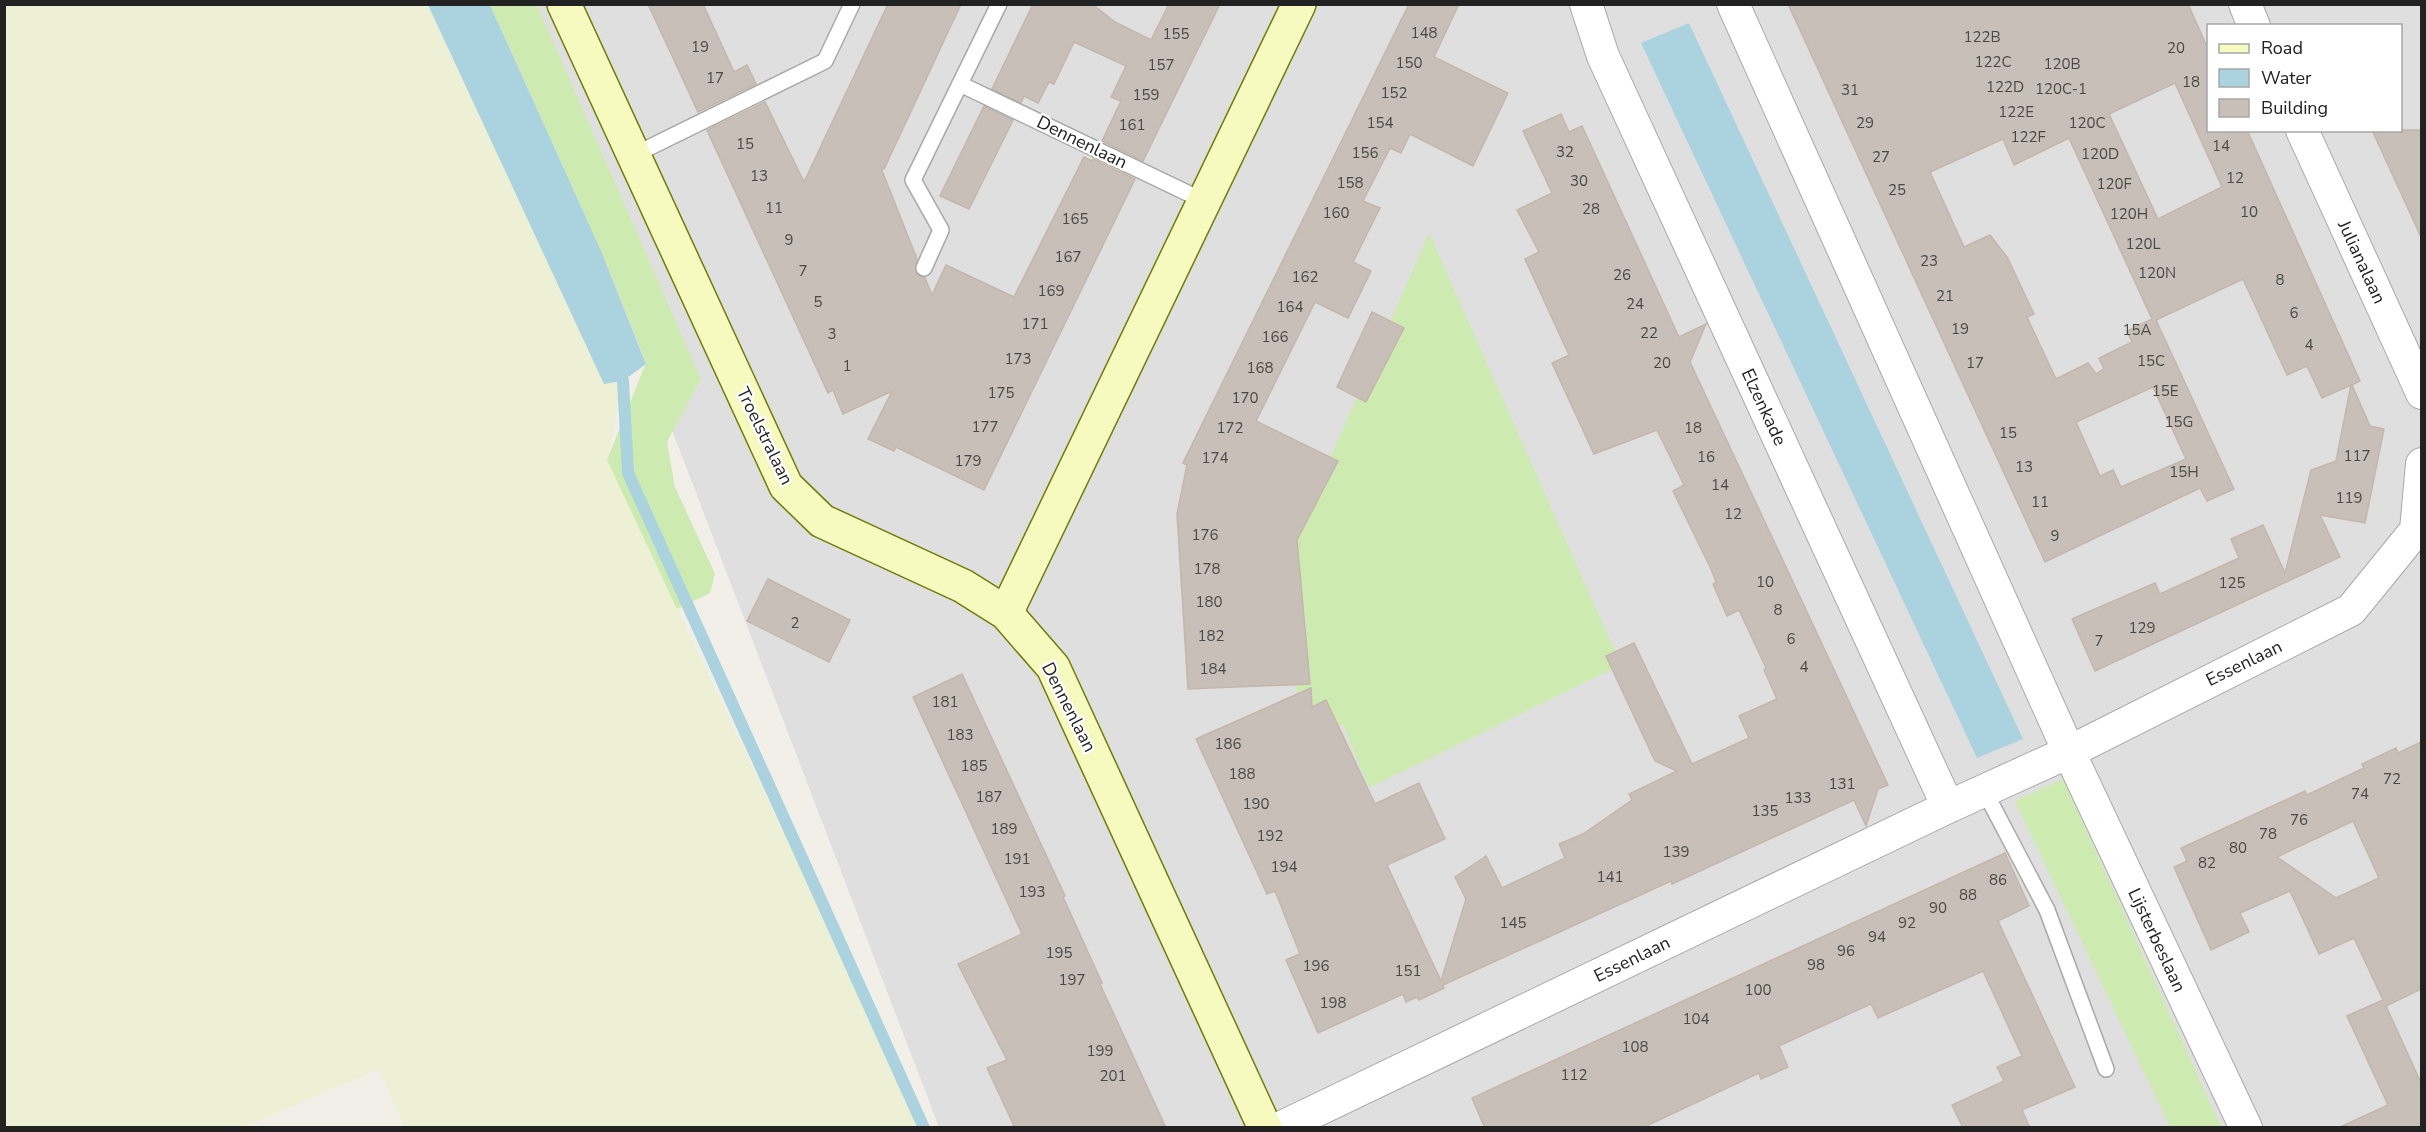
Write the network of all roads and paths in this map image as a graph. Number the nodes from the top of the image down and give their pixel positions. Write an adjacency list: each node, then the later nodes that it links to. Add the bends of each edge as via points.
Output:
1 (564, 4): 11 (main road, Troelstralaan)
2 (852, 4): 11 (lane, via 825,61)
3 (999, 4): 9 (lane)
4 (1299, 4): 12 (main road)
5 (1586, 4): 19 (street, Elzenkade, via 1603,56)
6 (1733, 4): 17 (street)
7 (2244, 4): 8 (street)
8 (2253, 24)
9 (960, 84): 12 (lane, Dennenlaan); 13 (lane, via 913,180 941,230)
10 (2303, 132): 14 (street, Julianalaan)
11 (634, 155): 16 (main road, Troelstralaan, via 786,486 822,521 963,586)
12 (1204, 201): 16 (main road)
13 (924, 268)
14 (2421, 393)
15 (2421, 464): 17 (street, Essenlaan, via 2416,530 2351,610)
16 (1006, 613): 21 (main road, Dennenlaan, via 1053,667)
17 (2069, 752): 18 (street, Essenlaan); 23 (street, Lijsterbeslaan)
18 (1984, 790): 19 (street, Essenlaan); 20 (lane, via 2047,910)
19 (1948, 807): 22 (street, Essenlaan)
20 (2106, 1069)
21 (1265, 1128)
22 (1280, 1128)
23 (2246, 1128)

